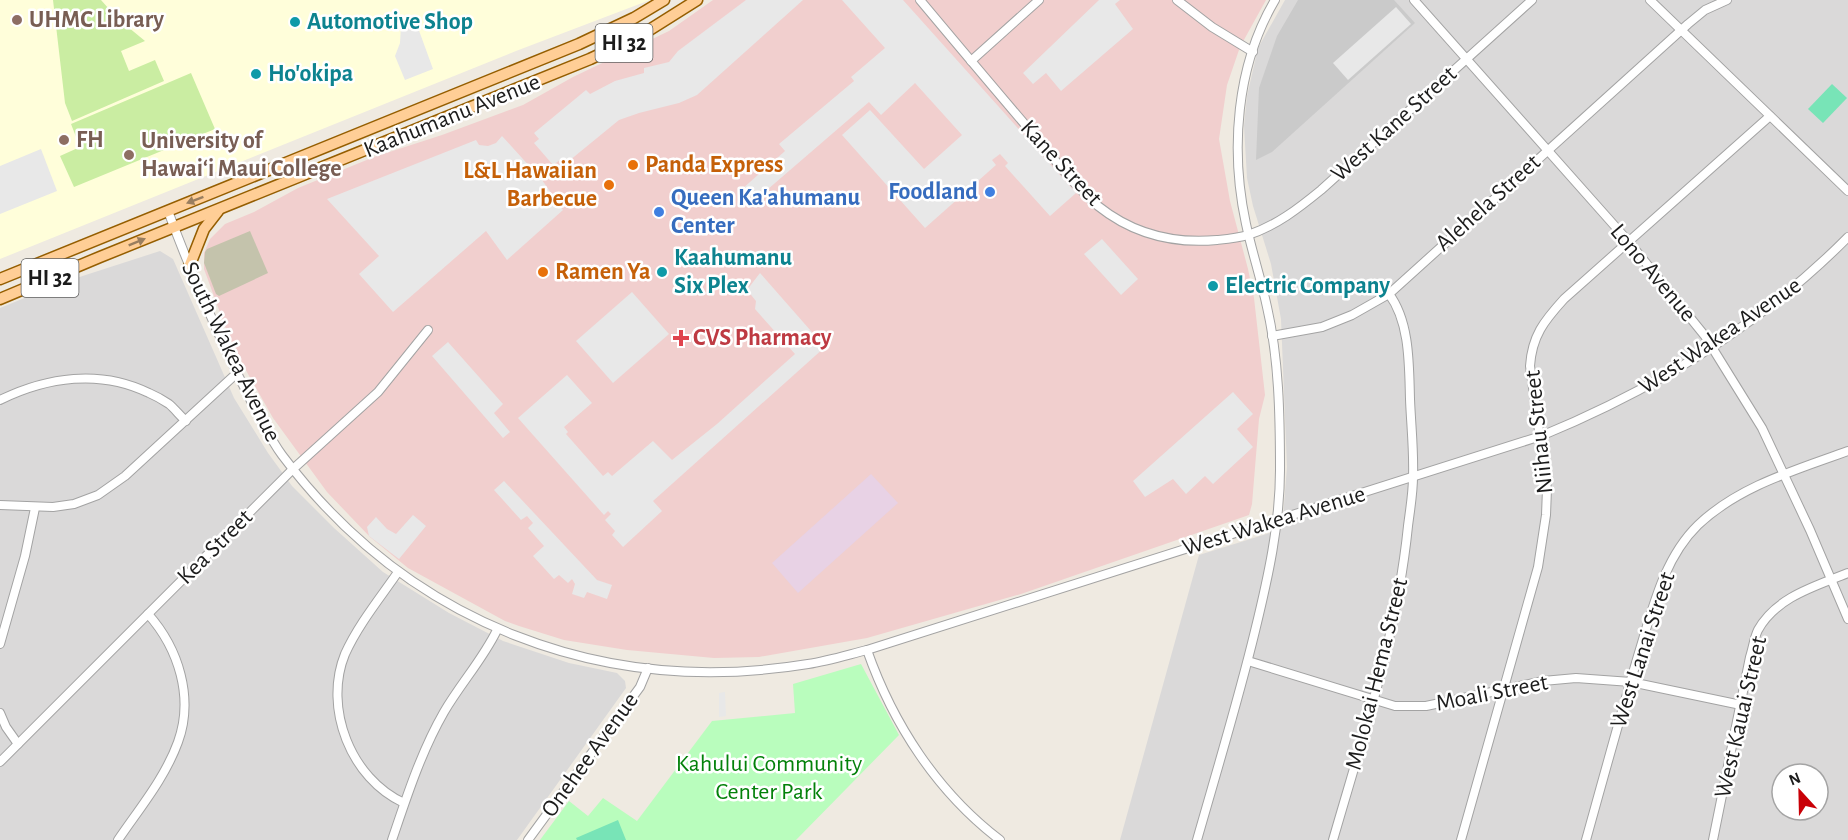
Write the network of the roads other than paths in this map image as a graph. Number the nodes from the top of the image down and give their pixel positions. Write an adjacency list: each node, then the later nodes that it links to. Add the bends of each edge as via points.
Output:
1 (664, 0): 15 (main road, Kaahumanu Avenue / HI 32, via 607,32)
2 (697, 0): 16 (main road, Kaahumanu Avenue / HI 32, via 643,34)
3 (920, 0): 14 (street, Kane Street)
4 (1039, 0): 14 (street)
5 (1177, 0): 12 (street)
6 (1275, 0): 12 (street)
7 (1414, 0): 13 (street, Lono Avenue)
8 (1532, 0): 13 (street, West Kane Street)
9 (1650, 0): 11 (street)
10 (1726, 0): 11 (street, Alehela Street, via 1715,3)
11 (1682, 30): 17 (street); 18 (street, Alehela Street)
12 (1253, 52): 23 (street, via 1240,104 1236,160)
13 (1466, 59): 18 (street, Lono Avenue); 23 (street, West Kane Street, via 1316,194 1278,222)
14 (970, 61): 23 (street, Kane Street, via 1078,186 1117,219 1177,241)
15 (488, 82): 16 (main road); 21 (main road, Kaahumanu Avenue / HI 32, one-way to 21)
16 (495, 99): 20 (main road, Kaahumanu Avenue / HI 32)
17 (1770, 116): 19 (street); 25 (street, Niihau Street)
18 (1547, 150): 25 (street, Lono Avenue); 28 (street, Alehela Street)
19 (1848, 191)
20 (218, 210): 22 (main road, Kaahumanu Avenue / HI 32); 26 (main road, via 204,229)
21 (168, 211): 22 (street, South Wakea Avenue); 27 (main road, Kaahumanu Avenue / HI 32)
22 (174, 228): 26 (street, South Wakea Avenue); 29 (main road, Kaahumanu Avenue / HI 32, one-way to 22)
23 (1248, 235): 31 (street)
24 (1848, 237): 32 (street, West Wakea Avenue, via 1774,305)
25 (1629, 242): 32 (street, Lono Avenue); 36 (street, Niihau Street, via 1564,299 1539,328 1530,366)
26 (189, 267): 33 (street, South Wakea Avenue)
27 (0, 279)
28 (1389, 294): 31 (street, Alehela Street, via 1322,327); 40 (street, Molokai Hema Street, via 1404,329 1410,378)
29 (0, 299)
30 (429, 330): 38 (street, Kea Street, via 378,392)
31 (1272, 336): 43 (street, via 1280,471)
32 (1712, 347): 36 (street, West Wakea Avenue, via 1596,413); 39 (street, Lono Avenue, via 1762,428)
33 (237, 373): 35 (street); 38 (street, South Wakea Avenue, via 265,428)
34 (0, 400): 35 (street, via 47,382 93,378 138,388 169,404)
35 (186, 421): 42 (street, via 98,495 74,504)
36 (1541, 436): 40 (street, West Wakea Avenue); 55 (street, Niihau Street, via 1547,489 1544,537)
37 (1848, 451): 39 (street, West Lanai Street)
38 (293, 469): 44 (street, South Wakea Avenue, via 335,518); 47 (street, Kea Street)
39 (1784, 475): 46 (street, Lono Avenue); 54 (street, West Lanai Street, via 1719,508 1683,544 1669,565)
40 (1413, 477): 43 (street, West Wakea Avenue); 56 (street, Molokai Hema Street, via 1396,613)
41 (0, 505): 42 (street)
42 (35, 508): 50 (street)
43 (1276, 521): 51 (street, West Wakea Avenue); 52 (street, via 1267,583)
44 (398, 572): 49 (street, South Wakea Avenue); 61 (street, via 345,654 338,680 338,708 344,735 357,762)
45 (1848, 573): 46 (street, West Kauai Street)
46 (1832, 580): 48 (street, Lono Avenue); 57 (street, West Kauai Street, via 1798,594 1768,615 1750,657)
47 (148, 614): 59 (street, Kea Street); 62 (street, via 174,653 180,670 185,696 183,722 170,762)
48 (1848, 619)
49 (497, 630): 53 (street, South Wakea Avenue, via 597,661); 61 (street, via 446,708)
50 (0, 644)
51 (867, 650): 53 (street, West Wakea Avenue, via 807,664 755,670 701,672); 65 (street, via 893,712 917,753 947,791)
52 (1248, 661): 56 (street, Moali Street); 66 (street)
53 (648, 668): 64 (street, Onehee Avenue, via 640,687)
54 (1630, 682): 55 (street, Moali Street, via 1576,678); 57 (street, Moali Street); 69 (street, West Lanai Street)
55 (1504, 690): 56 (street, Moali Street, via 1426,706 1395,705); 68 (street, Niihau Street)
56 (1375, 698): 67 (street, Molokai Hema Street)
57 (1741, 705): 70 (street, West Kauai Street)
58 (0, 713): 59 (street)
59 (18, 744): 60 (street, Kea Street)
60 (0, 762)
61 (404, 803): 63 (street)
62 (118, 840)
63 (392, 840)
64 (528, 840)
65 (1000, 840)
66 (1197, 840)
67 (1333, 840)
68 (1461, 840)
69 (1586, 840)
70 (1713, 840)

